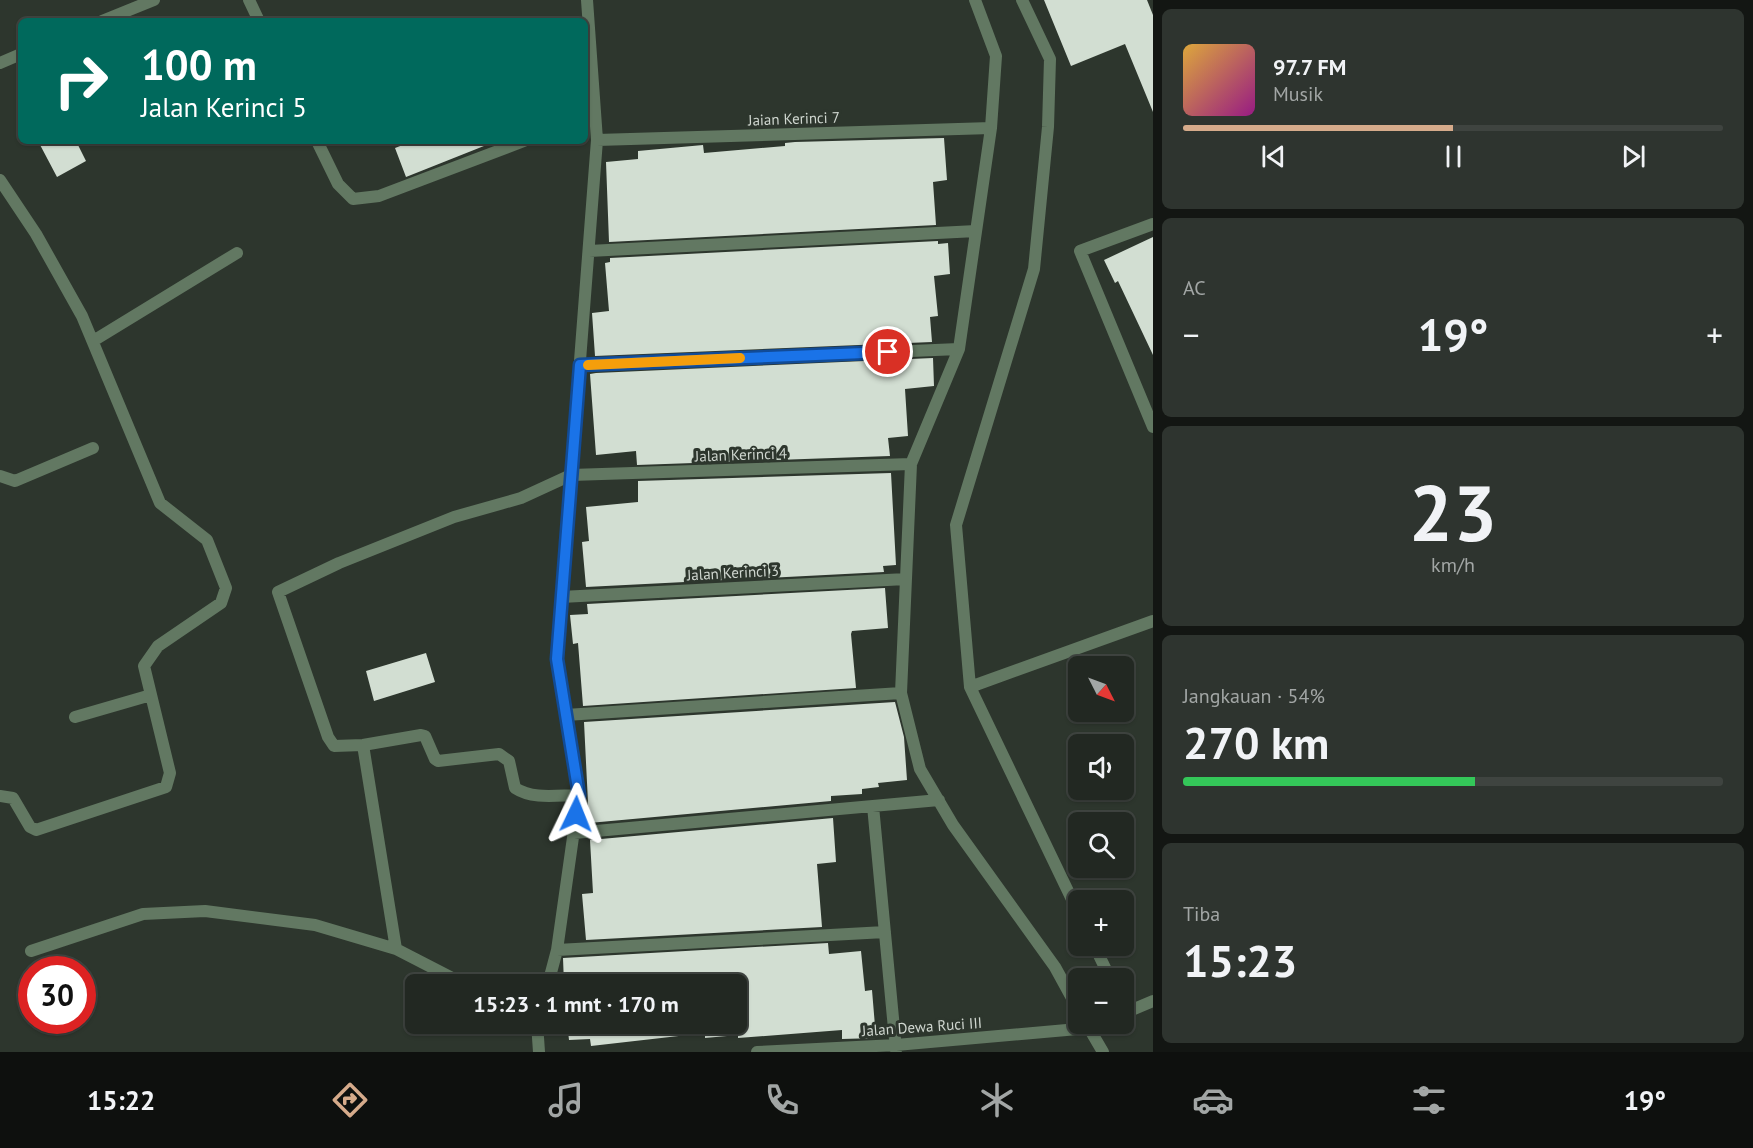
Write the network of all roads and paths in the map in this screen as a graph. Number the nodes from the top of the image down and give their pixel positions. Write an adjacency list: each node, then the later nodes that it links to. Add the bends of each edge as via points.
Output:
1 (154, 0): 6 (street)
2 (249, 0): 7 (street)
3 (587, 0): 11 (street)
4 (975, 0): 10 (street, via 996,56)
5 (1022, 0): 30 (street, via 1050,58 1048,127 1034,269 956,525)
6 (109, 18)
7 (258, 18)
8 (18, 55): 9 (street)
9 (0, 63)
10 (991, 128): 11 (street, Jaian Kerinci 7); 16 (street)
11 (597, 141): 17 (street)
12 (318, 144): 13 (street, via 338,184 353,199 379,196)
13 (516, 144)
14 (0, 180): 19 (street, via 36,234)
15 (1153, 224): 22 (street, via 1080,251)
16 (976, 231): 17 (street); 20 (street)
17 (589, 251): 21 (street)
18 (237, 253): 19 (street)
19 (93, 341): 32 (street, via 160,503 207,540 226,588 221,603 150,655 144,666)
20 (959, 349): 21 (street); 24 (street)
21 (580, 365): 25 (street)
22 (1153, 427)
23 (93, 448): 26 (street, via 15,482)
24 (911, 464): 25 (street, Jalan Kerinci 4); 27 (street)
25 (571, 475): 28 (street); 35 (street, via 521,498 454,517 278,592 329,740 337,747)
26 (0, 476)
27 (906, 579): 28 (street, Jalan Kerinci 3); 31 (street)
28 (561, 597): 33 (street, via 557,659)
29 (1153, 621): 30 (street)
30 (970, 687): 41 (street)
31 (901, 693): 33 (street); 38 (street, via 920,769)
32 (151, 695): 34 (street); 37 (street, via 170,773 166,787 36,830 30,827 13,798)
33 (566, 715): 36 (street)
34 (75, 717)
35 (363, 745): 36 (street, via 421,735 438,762 499,754 509,761 515,788 521,792); 43 (street)
36 (579, 795): 40 (street)
37 (0, 796)
38 (939, 800): 39 (street); 48 (street)
39 (873, 806): 40 (street); 42 (street)
40 (574, 832): 44 (street)
41 (1068, 891)
42 (885, 932): 44 (street); 54 (street)
43 (396, 949): 45 (street, via 315,925 205,912 143,914); 46 (street)
44 (557, 950): 47 (street)
45 (31, 951)
46 (445, 974)
47 (551, 974)
48 (1068, 991)
49 (1153, 1001): 50 (street)
50 (1134, 1006)
51 (1068, 1027): 54 (street, Jalan Dewa Ruci III)
52 (538, 1034): 55 (street)
53 (1093, 1034): 57 (street)
54 (896, 1048): 56 (street, Jalan Dewa Ruci III)
55 (539, 1052)
56 (757, 1052)
57 (1102, 1052)

